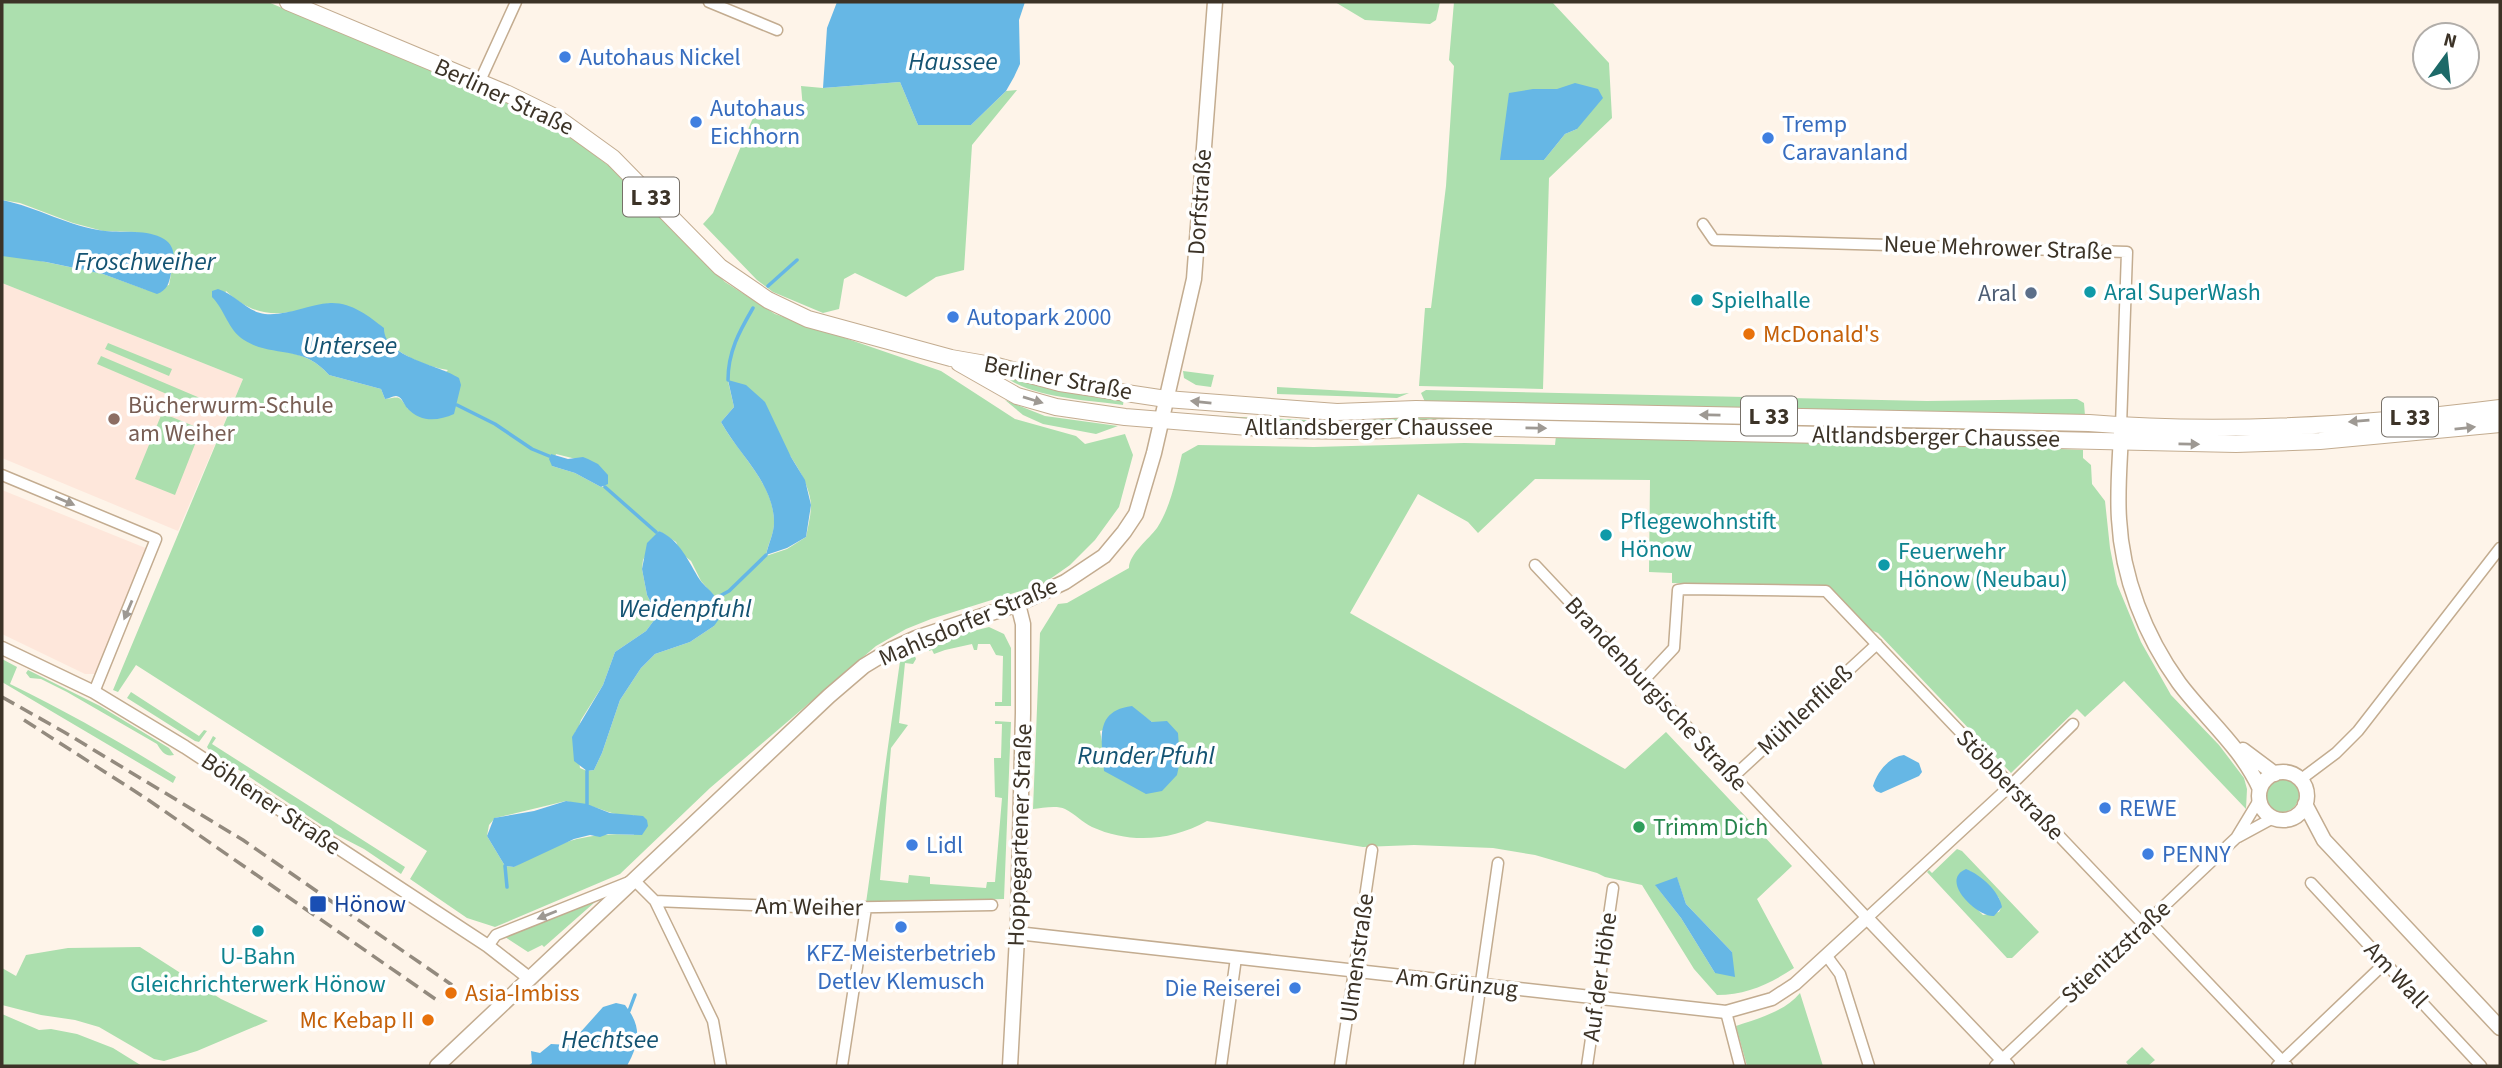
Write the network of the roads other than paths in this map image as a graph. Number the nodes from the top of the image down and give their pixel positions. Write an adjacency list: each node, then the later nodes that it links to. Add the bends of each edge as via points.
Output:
1 (288, 2): 6 (main road, Berliner Straße / L 33)
2 (516, 2): 6 (street)
3 (709, 2): 5 (street)
4 (1215, 2): 9 (main road, Dorfstraße, via 1194,279)
5 (777, 30)
6 (479, 83): 8 (main road, Berliner Straße / L 33, via 532,105 586,136 620,164 720,267 768,300 828,325)
7 (1703, 224): 13 (street, Neue Mehrower Straße, via 1714,240 2127,252)
8 (951, 358): 9 (main road, Berliner Straße / L 33, via 1060,383); 11 (main road, Berliner Straße / L 33, one-way to 11, via 1017,396 1056,408)
9 (1166, 399): 11 (main road, Dorfstraße); 13 (main road, Altlandsberger Chaussee / L 33, one-way to 9, via 1416,409 1337,412)
10 (2500, 408): 13 (main road, Altlandsberger Chaussee / L 33, one-way to 13, via 2319,424)
11 (1161, 421): 14 (main road, Altlandsberger Chaussee / L 33, one-way to 14, via 1286,430 1467,427); 18 (main road, Mahlsdorfer Straße, via 1136,514 1124,532 1104,556 1075,576)
12 (2500, 424): 14 (main road, Altlandsberger Chaussee / L 33, one-way to 12, via 2320,441)
13 (2121, 426): 14 (main road)
14 (2121, 443): 24 (main road, via 2119,518 2124,557 2140,609 2168,666)
15 (2, 475): 22 (street, one-way to 22, via 156,539)
16 (2500, 548): 27 (street, via 2358,732)
17 (1535, 565): 21 (street, Brandenburgische Straße)
18 (1018, 604): 37 (main road, Mahlsdorfer Straße, via 916,638 864,666); 45 (main road, Hoppegartener Straße, via 1023,624 1023,713)
19 (1877, 644): 21 (street, Stöbberstraße, via 1826,591 1678,590 1674,648); 26 (street, Mühlenfließ); 28 (street, Stöbberstraße)
20 (2, 648): 22 (street, Böhlener Straße)
21 (1644, 680): 26 (street, Brandenburgische Straße)
22 (94, 692): 46 (street, Böhlener Straße)
23 (2073, 724): 28 (street)
24 (2226, 736): 25 (main road); 29 (main road, via 2244,760)
25 (2275, 774): 27 (main road, via 2289,773); 29 (main road, via 2263,782)
26 (1734, 776): 43 (street, Brandenburgische Straße)
27 (2300, 780): 30 (main road, via 2306,791)
28 (2010, 786): 43 (street); 44 (street, Stöbberstraße)
29 (2260, 795): 31 (main road, via 2266,813); 33 (street, Stienitzstraße)
30 (2305, 804): 32 (main road); 34 (main road)
31 (2273, 818): 32 (main road); 33 (street, Stienitzstraße)
32 (2291, 819): 34 (main road)
33 (2236, 838): 44 (street, Stienitzstraße)
34 (2324, 839): 55 (main road)
35 (1372, 850): 50 (street, Ulmenstraße)
36 (1498, 863): 52 (street)
37 (634, 880): 40 (street); 46 (street, Mahlsdorfer Straße, one-way to 46, via 496,935); 51 (main road, Mahlsdorfer Straße)
38 (2311, 883): 49 (street, Am Wall)
39 (1613, 888): 53 (street, Auf der Höhe)
40 (655, 901): 42 (street, Am Weiher); 59 (street, via 713,1021)
41 (992, 905): 42 (street, Am Weiher)
42 (866, 908): 60 (street)
43 (1867, 918): 47 (street, Am Grünzug); 56 (street, Brandenburgische Straße)
44 (2147, 923): 56 (street, Stienitzstraße); 57 (street, Stöbberstraße)
45 (1017, 933): 48 (street, Am Grünzug); 61 (main road, Hoppegartener Straße)
46 (488, 946): 51 (street, Böhlener Straße)
47 (1826, 955): 54 (street, Am Grünzug, via 1772,999); 67 (street, via 1840,974)
48 (1236, 958): 50 (street, Am Grünzug); 62 (street)
49 (2385, 963): 57 (street); 68 (street, Am Wall)
50 (1355, 971): 52 (street, Am Grünzug); 63 (street, Ulmenstraße)
51 (529, 978): 58 (main road, Mahlsdorfer Straße)
52 (1480, 985): 53 (street, Am Grünzug); 64 (street)
53 (1596, 998): 54 (street, Am Grünzug); 65 (street, Auf der Höhe)
54 (1726, 1012): 66 (street)
55 (2500, 1028)
56 (2002, 1064)
57 (2282, 1065)
58 (437, 1066)
59 (721, 1066)
60 (842, 1066)
61 (1010, 1066)
62 (1221, 1066)
63 (1340, 1066)
64 (1469, 1066)
65 (1587, 1066)
66 (1740, 1066)
67 (1869, 1066)
68 (2481, 1066)

